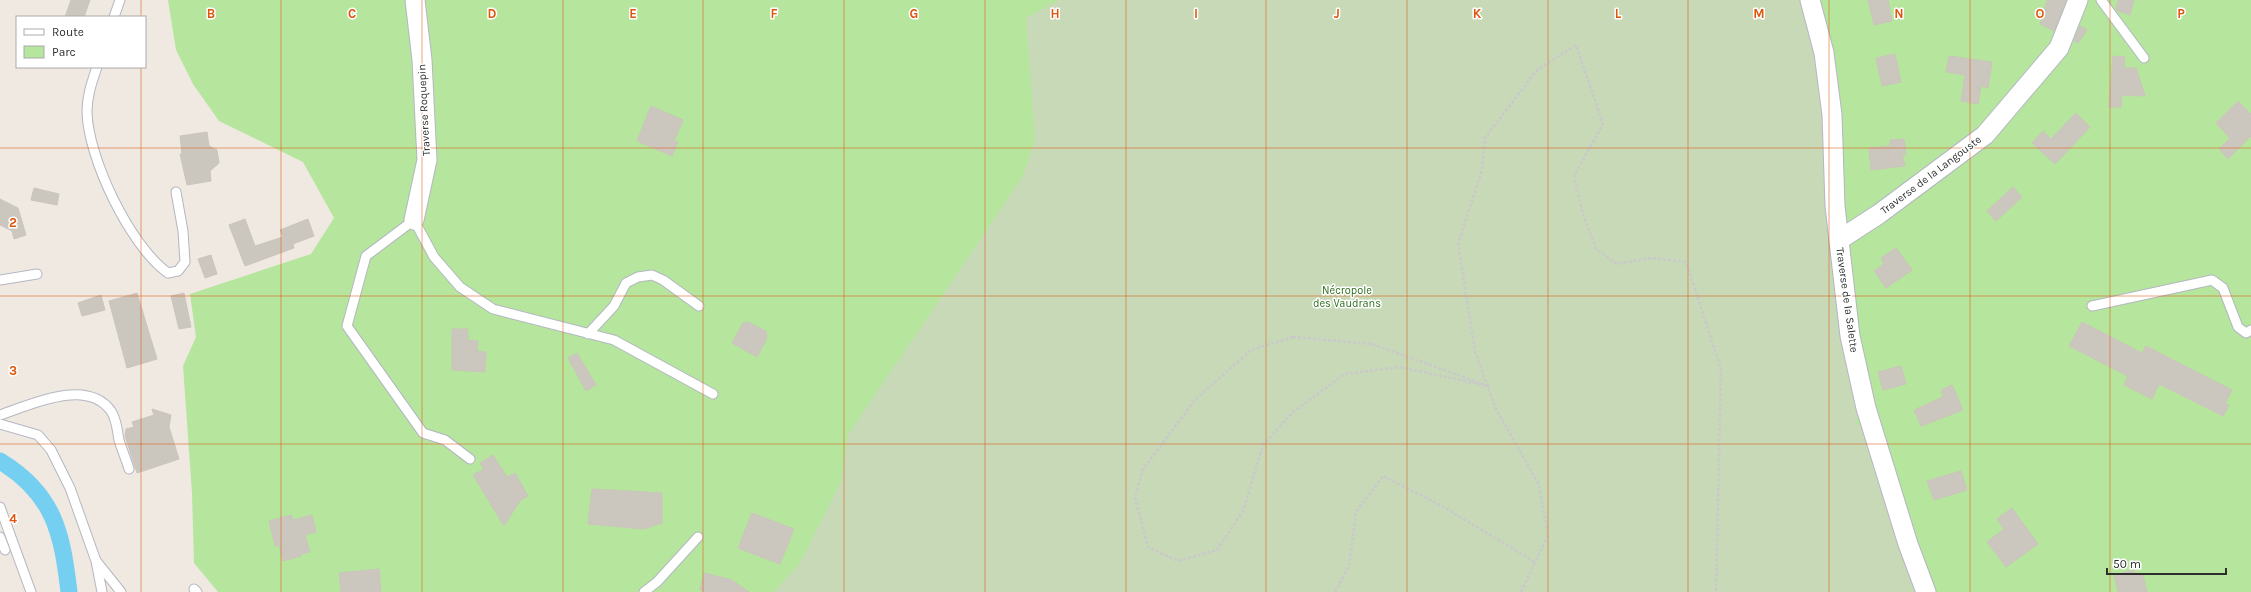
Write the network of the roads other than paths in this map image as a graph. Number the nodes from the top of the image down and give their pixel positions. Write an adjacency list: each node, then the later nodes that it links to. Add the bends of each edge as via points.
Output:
1 (120, 0): 6 (lane)
2 (415, 0): 10 (street, Traverse Roquepin, via 422,60 427,160)
3 (1810, 0): 11 (street, Traverse de la Salette, via 1824,53 1832,115)
4 (2078, 0): 11 (street, Traverse de la Langouste, via 2059,48 1985,135 1879,214)
5 (2100, 0): 7 (lane)
6 (114, 16)
7 (2144, 58)
8 (97, 68): 9 (lane, via 88,94 87,113 97,164 141,246 168,272 178,271 185,262)
9 (176, 192)
10 (414, 220): 17 (lane, via 434,257 460,287 493,309); 21 (lane, via 366,256 347,326 423,433 445,440)
11 (1838, 240): 32 (street, Traverse de la Salette, via 1850,336 1866,408 1908,544)
12 (37, 274): 13 (lane)
13 (0, 280)
14 (699, 306): 17 (lane, via 664,280 652,275 638,277 626,283 614,306)
15 (2092, 306): 16 (lane, via 2212,280 2223,288 2238,328 2246,333)
16 (2251, 330)
17 (588, 334): 18 (lane, via 614,340)
18 (713, 394)
19 (0, 415): 22 (lane, via 41,401 81,393 99,400 111,410)
20 (0, 424): 27 (lane, via 38,435 51,450 70,488)
21 (470, 460)
22 (129, 469)
23 (0, 507): 28 (lane)
24 (0, 537): 26 (lane)
25 (698, 537): 31 (lane, via 657,582)
26 (5, 550)
27 (96, 560): 29 (lane); 30 (lane)
28 (31, 592)
29 (102, 592)
30 (121, 592)
31 (644, 592)
32 (1926, 592)

